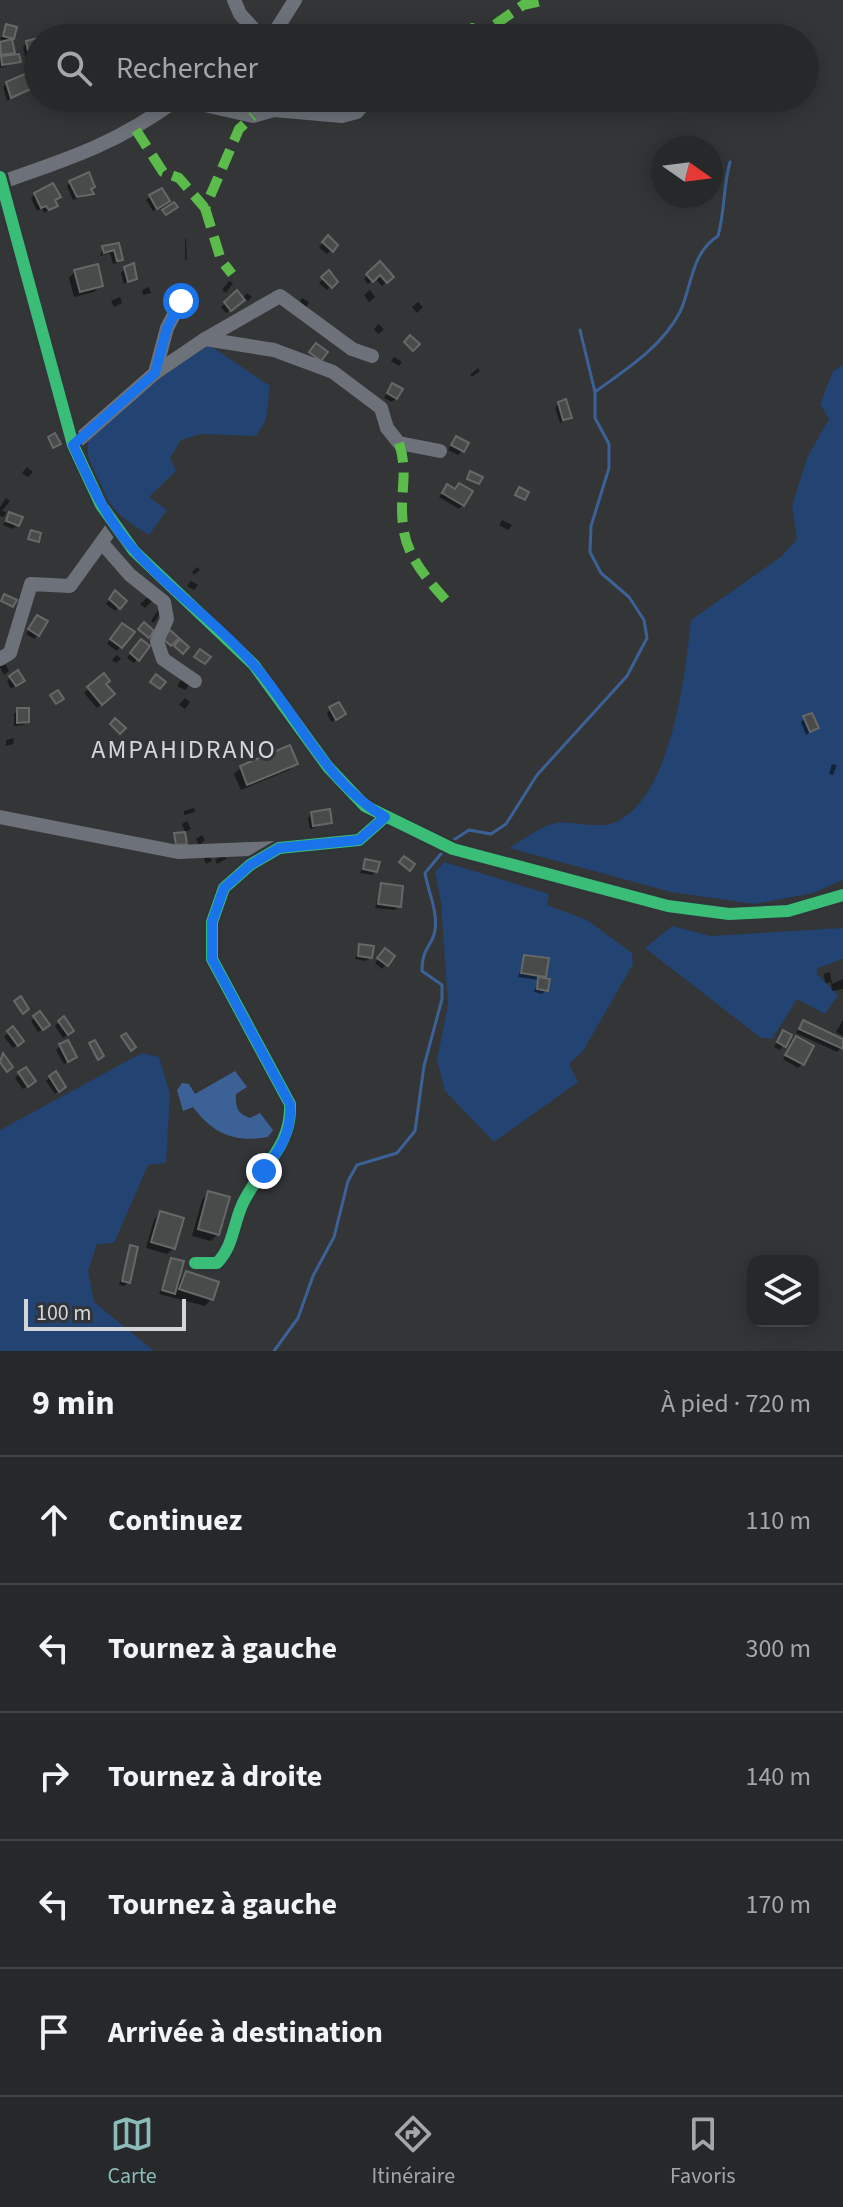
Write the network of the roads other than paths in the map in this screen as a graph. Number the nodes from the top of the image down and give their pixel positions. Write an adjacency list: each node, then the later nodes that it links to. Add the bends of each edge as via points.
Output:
1 (234, 0): 3 (street)
2 (295, 0): 4 (street)
3 (249, 24)
4 (280, 24)
5 (160, 112): 10 (street, via 104,145)
6 (236, 112): 7 (street)
7 (267, 112)
8 (297, 112): 9 (street)
9 (357, 112)
10 (1, 180): 15 (street)
11 (181, 301): 14 (street)
12 (205, 339): 13 (street, via 280,296 352,349); 14 (street); 16 (street, via 274,350 333,372 381,408 399,443)
13 (372, 356)
14 (155, 373): 15 (street)
15 (73, 445): 17 (street)
16 (440, 451)
17 (114, 525): 18 (street); 22 (street, via 134,551 254,665 328,767 365,806)
18 (102, 543): 19 (street, via 70,586 31,584 10,653); 20 (street, via 164,602 167,619 157,641 163,659)
19 (0, 659)
20 (195, 681)
21 (0, 817): 23 (street, via 178,852)
22 (385, 817): 23 (street, via 359,840); 24 (street, via 453,849 668,906 729,914 788,911)
23 (279, 848): 25 (street, via 224,888 212,922 212,959 290,1104 291,1123 281,1148 244,1201 227,1253 217,1263)
24 (843, 895)
25 (195, 1263)

